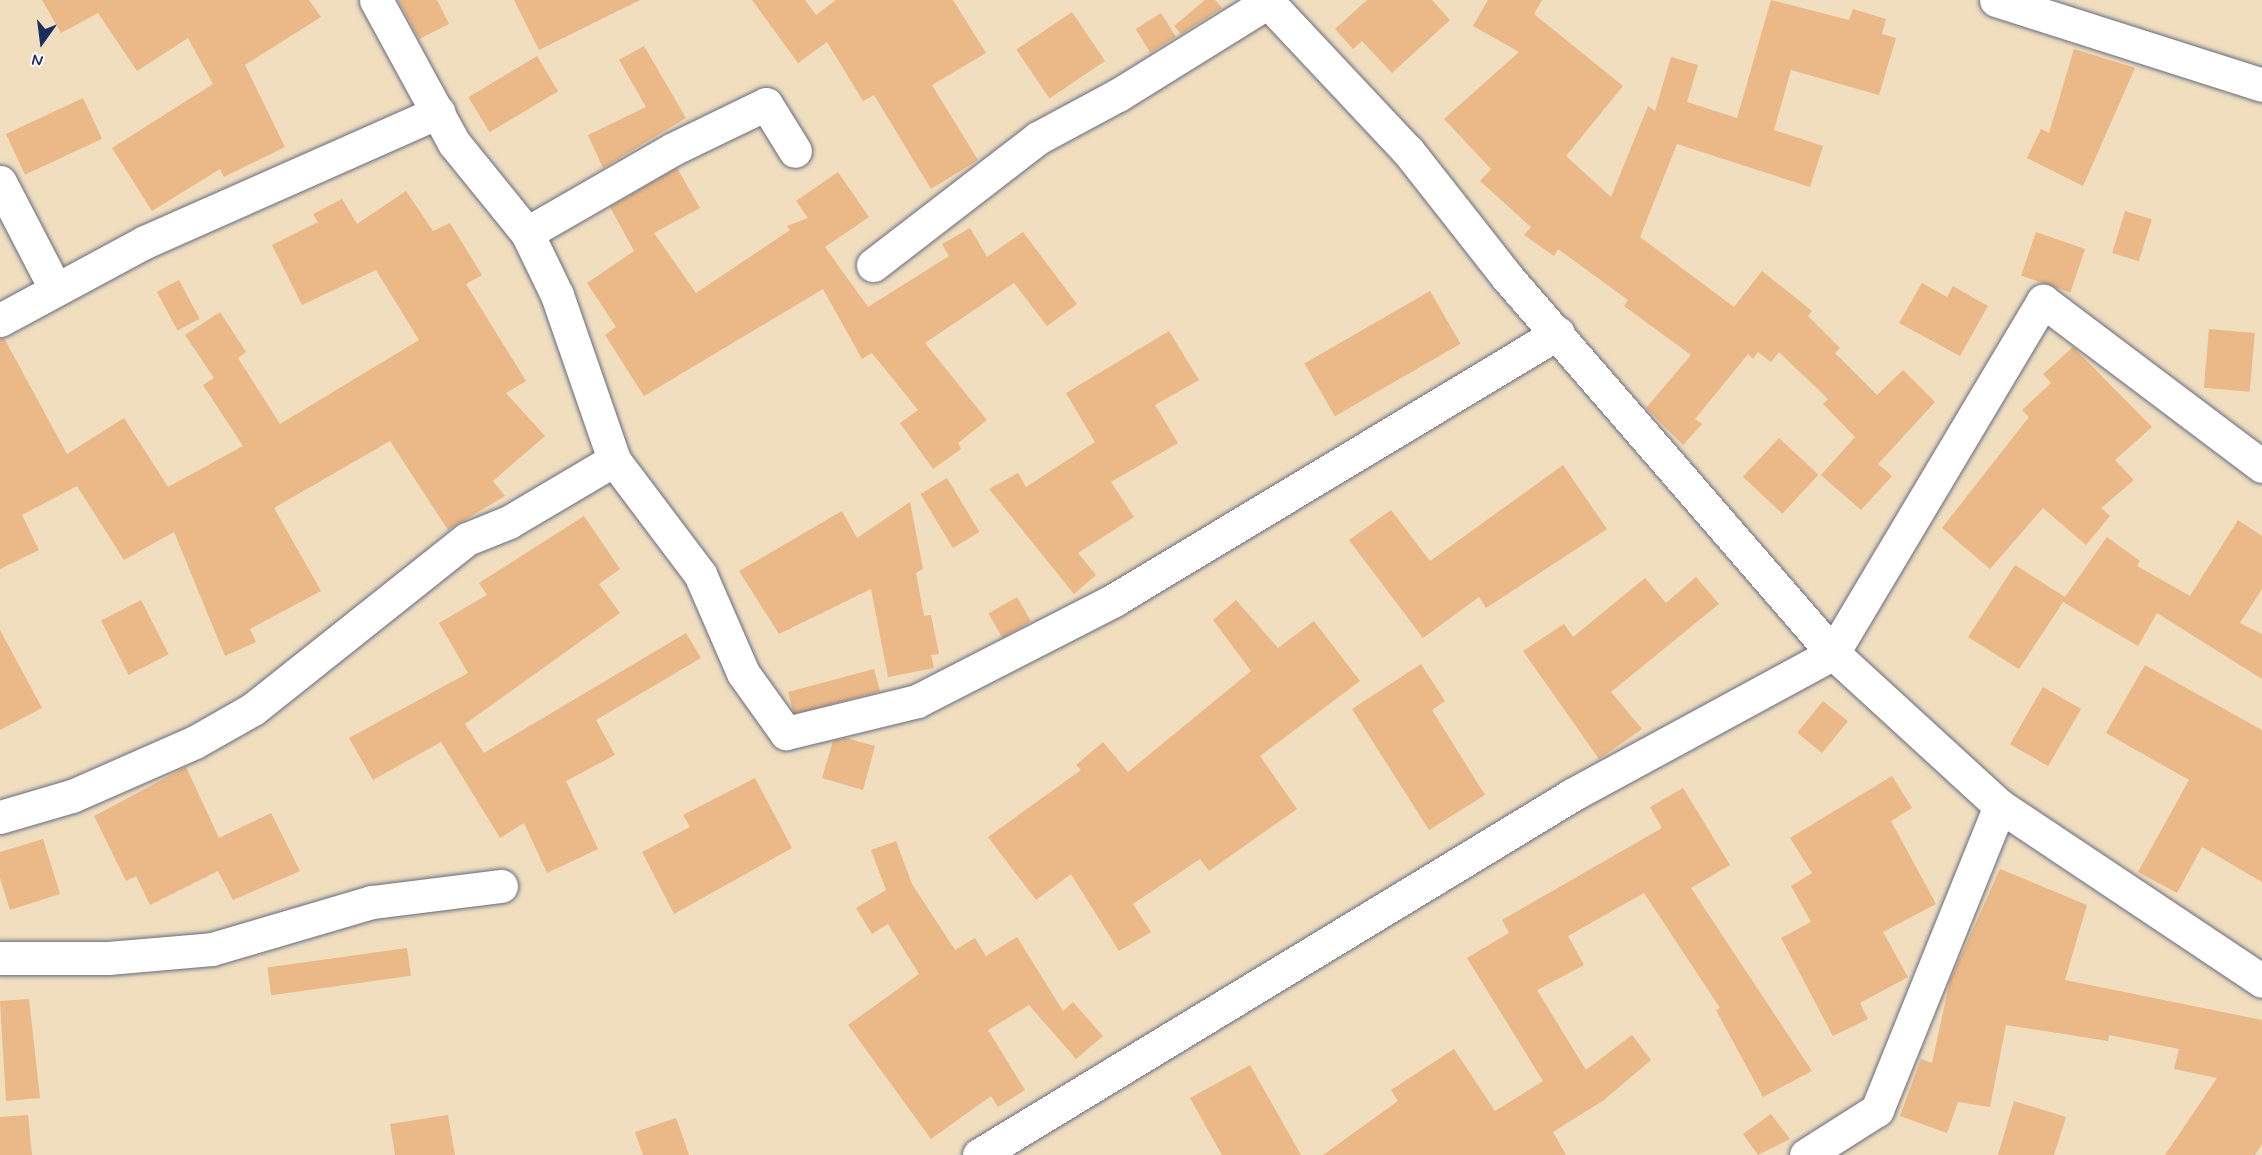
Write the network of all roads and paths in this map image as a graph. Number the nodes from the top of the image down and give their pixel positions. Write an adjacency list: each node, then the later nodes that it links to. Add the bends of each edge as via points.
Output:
1 (376, 0): 5 (street)
2 (1996, 0): 4 (street)
3 (1267, 1): 9 (street, via 1118,96 1038,138); 12 (street, via 1408,150)
4 (2262, 85)
5 (439, 112): 8 (street, via 454,143); 10 (street, via 299,171)
6 (795, 152): 8 (street, via 766,104 673,149)
7 (0, 182): 10 (street)
8 (526, 233): 13 (street, via 557,295)
9 (873, 265)
10 (55, 288): 11 (street)
11 (0, 320)
12 (1558, 333): 13 (street, via 1114,600 917,701 786,733 743,673 700,574); 15 (street)
13 (615, 460): 17 (street, via 509,522 467,539 253,709 195,742 72,796)
14 (2262, 466): 15 (street, via 2043,301)
15 (1833, 653): 16 (street); 21 (street, via 1572,795)
16 (2000, 806): 20 (street); 22 (street, via 1877,1110)
17 (0, 817)
18 (501, 886): 19 (street, via 372,902 212,949 108,958)
19 (0, 958)
20 (2262, 981)
21 (978, 1155)
22 (1806, 1155)

